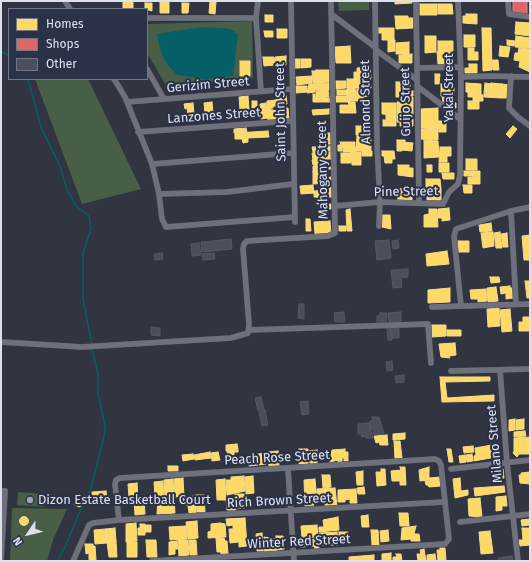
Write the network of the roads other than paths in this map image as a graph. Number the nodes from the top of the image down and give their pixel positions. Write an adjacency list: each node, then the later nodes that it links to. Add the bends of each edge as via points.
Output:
1 (258, 1): 11 (street)
2 (291, 1): 21 (street, Saint John Street)
3 (331, 1): 8 (street, Mahogany Street)
4 (375, 1): 12 (street, Almond Street)
5 (416, 1): 14 (street, Guijo Street)
6 (458, 1): 13 (street, Yakal Street)
7 (508, 1): 9 (street, via 509,14)
8 (331, 14): 12 (street); 36 (street, Mahogany Street)
9 (530, 17)
10 (148, 18): 11 (street)
11 (256, 18): 22 (street)
12 (376, 49): 20 (street); 34 (street, Almond Street)
13 (460, 67): 14 (street); 17 (street, Yakal Street)
14 (417, 68): 20 (street, Guijo Street)
15 (148, 71): 23 (street)
16 (511, 76): 17 (street); 18 (street); 27 (street, via 509,108)
17 (461, 77): 25 (street, Yakal Street)
18 (530, 78)
19 (115, 80): 24 (street)
20 (417, 83): 25 (street); 35 (street, Guijo Street)
21 (291, 89): 22 (street, Gerizim Street); 26 (street, Saint John Street)
22 (261, 91): 23 (street, Gerizim Street)
23 (164, 99): 24 (street, Gerizim Street)
24 (127, 102): 28 (street)
25 (460, 119): 31 (street, Yakal Street)
26 (292, 121): 28 (street, Lanzones Street); 29 (street, Saint John Street)
27 (530, 126)
28 (138, 132): 30 (street)
29 (292, 152): 30 (street); 32 (street, Saint John Street)
30 (152, 164): 33 (street)
31 (460, 175): 35 (street, Pine Street, via 458,184 449,192 443,204)
32 (293, 184): 33 (street, via 227,192); 33 (street, Saint John Street, via 295,220 166,227 162,219)
33 (159, 194)
34 (380, 202): 35 (street, Pine Street); 36 (street, Pine Street); 39 (street, Almond Street)
35 (419, 203)
36 (335, 206): 44 (street, Mahogany Street, via 335,233 332,235 247,241 244,244 242,249)
37 (530, 207): 38 (street)
38 (511, 211): 40 (street); 42 (street, via 456,229 454,236)
39 (379, 226)
40 (516, 304): 41 (street); 42 (street)
41 (530, 304)
42 (461, 306): 43 (street)
43 (432, 307)
44 (249, 330): 45 (street, via 246,334 231,338 82,347); 46 (street, via 428,324)
45 (1, 342)
46 (431, 363)
47 (530, 369): 49 (street)
48 (451, 370): 49 (street)
49 (500, 370): 51 (street, Milano Street)
50 (530, 460): 51 (street)
51 (507, 463): 53 (street); 58 (street, Milano Street)
52 (288, 469): 55 (street, Peach Rose Street, via 435,459 439,461); 56 (street); 59 (street, Peach Rose Street, via 120,478 116,480)
53 (451, 469)
54 (3, 491): 61 (street)
55 (444, 502): 56 (street, Rich Brown Street); 63 (street, Winter Red Street, via 449,539 441,545)
56 (291, 512): 59 (street, Rich Brown Street); 63 (street)
57 (530, 514): 58 (street)
58 (513, 516): 60 (street); 68 (street, Milano Street)
59 (119, 520): 65 (street, Rich Brown Street, via 90,523)
60 (460, 522)
61 (2, 524): 62 (street)
62 (1, 553): 64 (street)
63 (293, 553): 66 (street, Winter Red Street); 67 (street)
64 (1, 561)
65 (73, 561)
66 (152, 561)
67 (294, 561)
68 (518, 561)

